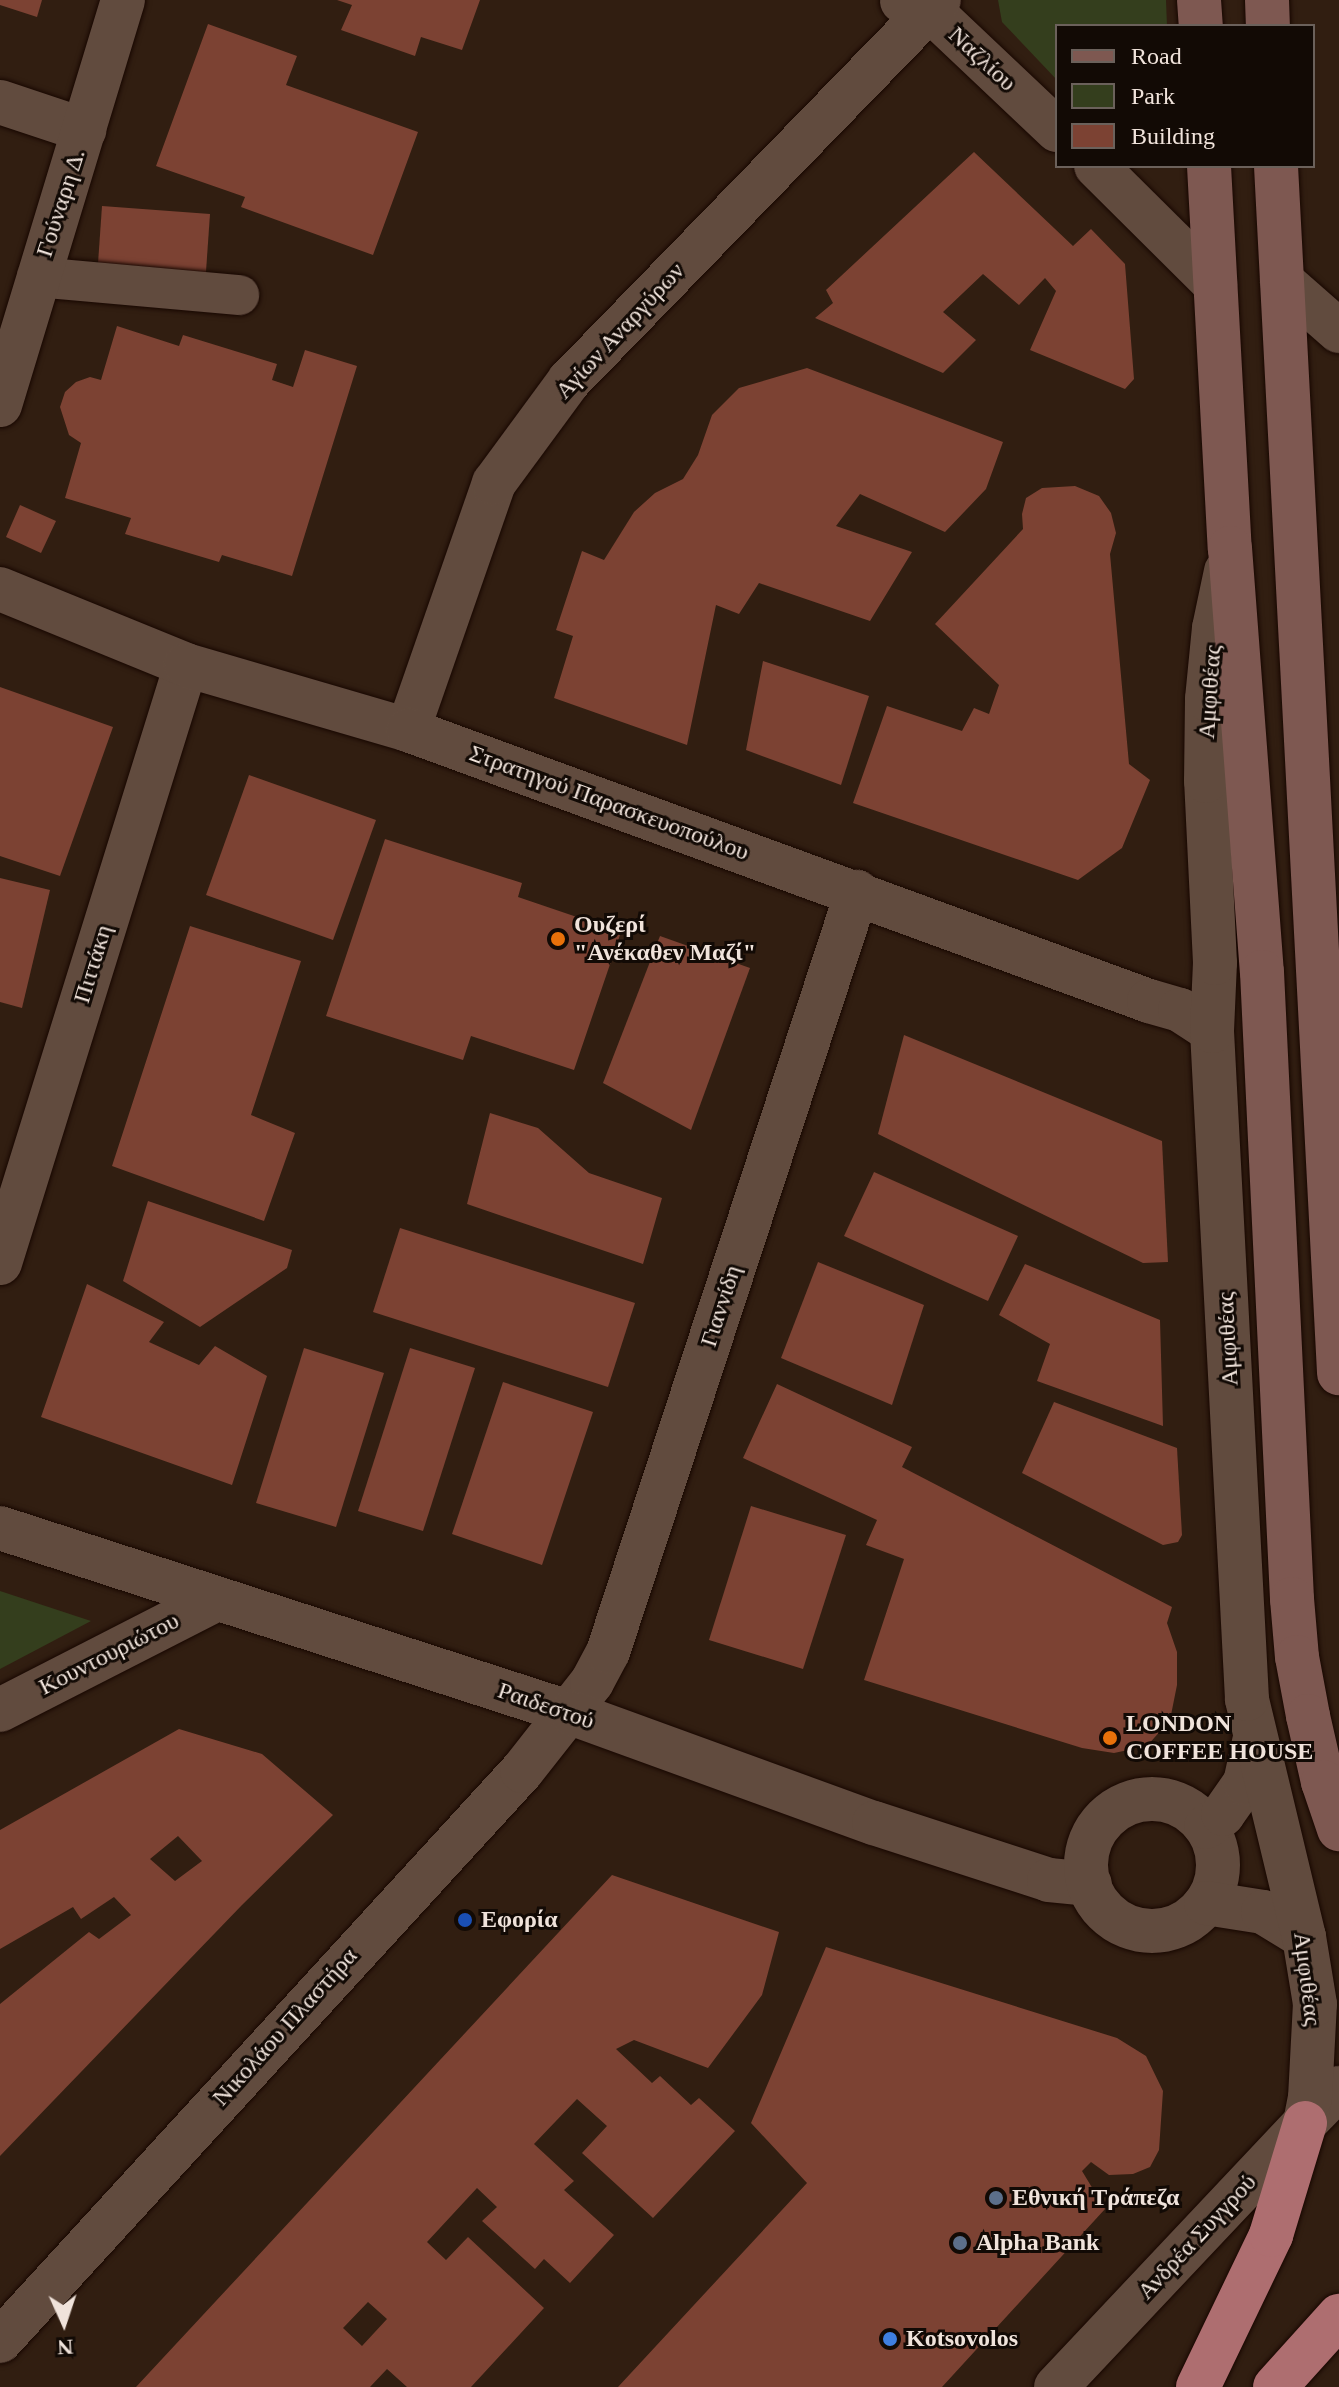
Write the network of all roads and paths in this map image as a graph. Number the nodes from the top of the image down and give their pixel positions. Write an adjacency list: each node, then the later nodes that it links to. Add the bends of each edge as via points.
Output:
1 (123, 0): 9 (street, Γούναρη Δ.)
2 (1199, 0): 5 (main road)
3 (1267, 0): 6 (main road)
4 (923, 3): 8 (street, Ναζλίου); 22 (street, Αγίων Αναργύρων, via 569,381 494,483)
5 (1201, 24)
6 (1268, 24)
7 (0, 102): 9 (street)
8 (1055, 128)
9 (84, 130): 13 (street, Γούναρη Δ.)
10 (1098, 168): 15 (street)
11 (1209, 168): 15 (main road, Αμφιθέας)
12 (1276, 168): 14 (main road)
13 (37, 277): 16 (street); 18 (street, Γούναρη Δ.)
14 (1282, 281): 17 (street); 25 (main road)
15 (1215, 284): 19 (main road, Αμφιθέας)
16 (239, 295)
17 (1339, 331)
18 (0, 405)
19 (1230, 548): 26 (street, Αμφιθέας, via 1207,699 1215,963); 35 (main road, Αμφιθέας, via 1262,972 1297,1657 1323,1782)
20 (0, 589): 21 (street, Στρατηγού Παρασκευοπούλου)
21 (186, 665): 22 (street, Στρατηγού Παρασκευοπούλου); 27 (street, Πιττάκη)
22 (408, 730): 23 (street, Στρατηγού Παρασκευοπούλου)
23 (857, 892): 26 (street, Στρατηγού Παρασκευοπούλου, via 1180,1010); 32 (street, Γιαννίδη, via 608,1652)
24 (1339, 905): 25 (main road)
25 (1319, 978): 28 (main road)
26 (1212, 1031): 33 (street, Αμφιθέας, via 1247,1699)
27 (0, 1263)
28 (1339, 1373)
29 (0, 1528): 30 (street, Ραιδεστού)
30 (217, 1599): 31 (street, Κουντουριώτου); 32 (street, Ραιδεστού)
31 (0, 1710)
32 (571, 1713): 36 (street, Ραιδεστού, via 933,1842 1049,1880); 42 (street, Νικολάου Πλαστήρα)
33 (1255, 1739): 34 (street, via 1245,1783 1223,1814); 38 (street, Αμφιθέας)
34 (1206, 1827): 36 (street, via 1176,1803 1160,1799 1113,1811 1093,1836 1086,1868); 37 (street, via 1218,1876)
35 (1339, 1829)
36 (1090, 1884): 37 (street, via 1106,1912 1150,1931 1181,1924)
37 (1206, 1903): 38 (street, via 1263,1912)
38 (1304, 1937): 40 (street, Αμφιθέας, via 1315,2004)
39 (1339, 2088): 40 (street, Ανδρέα Συγγρού)
40 (1305, 2123): 43 (street, Ανδρέα Συγγρού); 44 (highway, via 1271,2235)
41 (1339, 2316): 45 (highway)
42 (0, 2341)
43 (1056, 2387)
44 (1198, 2387)
45 (1275, 2387)

